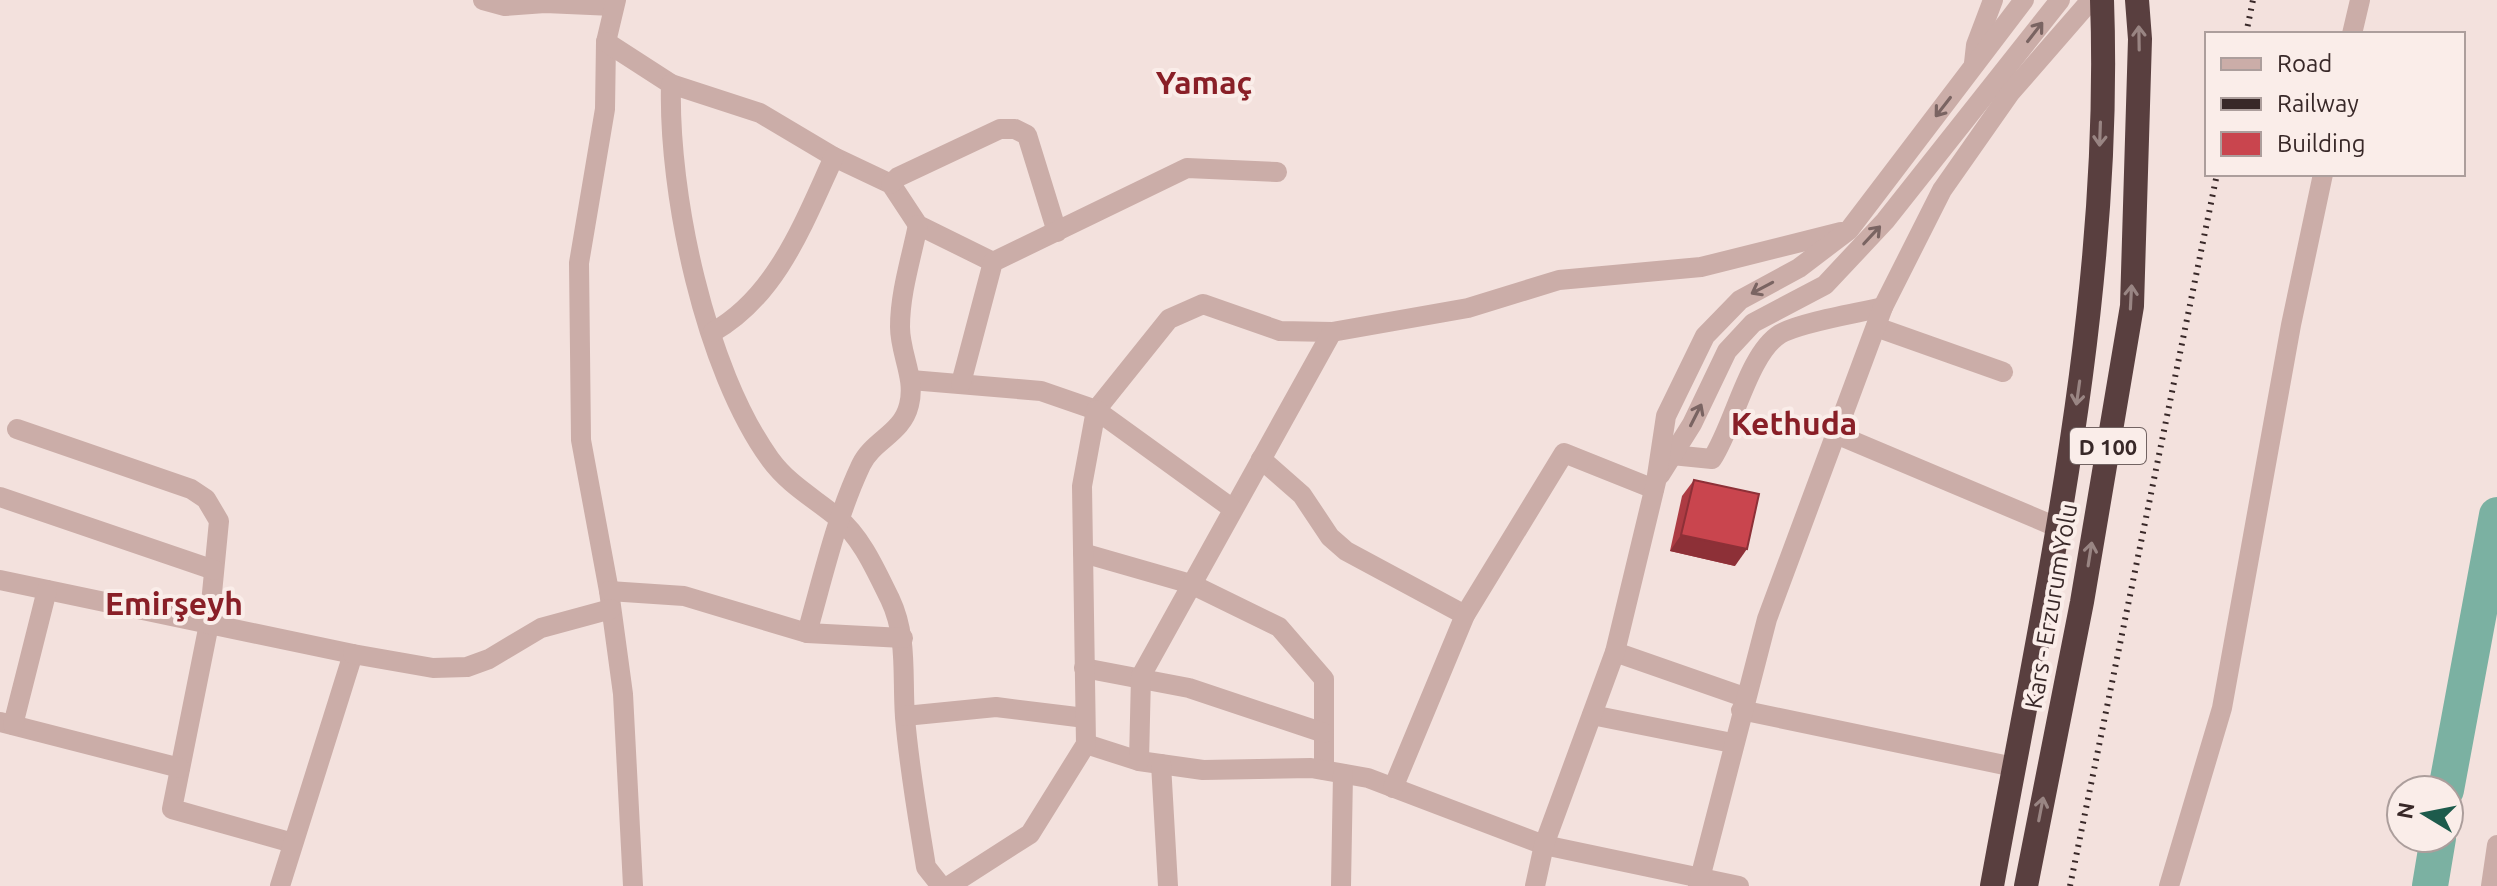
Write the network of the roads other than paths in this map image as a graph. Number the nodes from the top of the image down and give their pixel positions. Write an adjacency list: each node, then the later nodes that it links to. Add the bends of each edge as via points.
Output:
1 (483, 0): 9 (street, via 505,6)
2 (1993, 0): 12 (street, via 1976,45)
3 (2024, 0): 12 (street)
4 (2060, 0): 31 (street, one-way to 4, via 1727,351 1753,323 1825,285 1885,221)
5 (2091, 0): 22 (street, via 2010,93 1942,190)
6 (2102, 0): 37 (highway, Kars - Erzurum Yolu / D 100, one-way to 37, via 2095,273)
7 (2137, 0): 79 (highway, Kars - Erzurum Yolu / D 100, one-way to 7, via 2082,602 2132,306)
8 (2360, 0): 10 (street)
9 (615, 3): 11 (street)
10 (2352, 32)
11 (606, 42): 13 (street); 43 (street, via 605,109 579,263 581,440)
12 (1975, 67): 19 (street, one-way to 19)
13 (671, 84): 14 (street, via 760,113); 23 (street, via 676,180)
14 (834, 157): 17 (street); 23 (street, via 769,283 752,305)
15 (1277, 172): 20 (street, via 1187,168)
16 (2323, 176): 80 (street, via 2222,708)
17 (891, 184): 18 (street); 20 (street, via 1000,129 1015,129 1027,135)
18 (918, 225): 21 (street); 26 (street, via 901,313)
19 (1849, 230): 24 (street, via 1701,267 1559,280 1468,308); 33 (street, one-way to 33, via 1799,268 1740,300 1705,336 1666,416)
20 (1057, 232): 21 (street)
21 (993, 262): 27 (street)
22 (1880, 317): 25 (street); 30 (street); 31 (street, via 1781,333 1763,350 1712,459)
23 (713, 332): 36 (street, via 726,375 769,456 789,482)
24 (1332, 332): 28 (street, via 1280,331 1203,304 1169,319); 32 (street)
25 (2003, 372)
26 (911, 380): 27 (street); 36 (street, via 903,421 862,462)
27 (961, 383): 28 (street, via 1041,391)
28 (1096, 410): 35 (street); 38 (street, via 1082,486)
29 (17, 429): 39 (street, via 199,493 219,521)
30 (1836, 434): 37 (street); 52 (street, via 1767,619)
31 (1672, 455): 33 (street)
32 (1261, 459): 35 (street); 44 (street, via 1302,495 1346,551)
33 (1655, 486): 44 (street, via 1564,453); 48 (street)
34 (0, 497): 39 (street)
35 (1233, 509): 41 (street)
36 (840, 519): 46 (street); 47 (street, via 858,539)
37 (2059, 528): 62 (highway, Kars - Erzurum Yolu / D 100)
38 (1083, 553): 41 (street); 50 (street)
39 (214, 570): 45 (street)
40 (0, 580): 42 (street)
41 (1191, 584): 51 (street); 57 (street, via 1279,627 1324,679)
42 (47, 590): 45 (street); 56 (street)
43 (610, 600): 46 (street, via 684,596); 49 (street, via 467,667 445,669); 71 (street, via 623,694)
44 (1465, 615): 65 (street)
45 (209, 624): 49 (street); 63 (street)
46 (807, 633): 47 (street)
47 (903, 638): 54 (street)
48 (1615, 652): 52 (street); 53 (street)
49 (353, 654): 66 (street)
50 (1084, 668): 51 (street); 55 (street)
51 (1141, 676): 57 (street); 60 (street)
52 (1742, 703): 58 (street); 62 (street)
53 (1592, 715): 58 (street); 67 (street)
54 (905, 716): 55 (street, via 996,707); 72 (street, via 926,867)
55 (1085, 718): 59 (street)
56 (7, 723): 63 (street)
57 (1324, 733): 64 (street)
58 (1732, 743): 69 (street)
59 (1086, 744): 60 (street); 73 (street, via 1030,834)
60 (1139, 761): 61 (street)
61 (1161, 764): 64 (street, via 1203,770); 74 (street)
62 (2014, 767): 78 (highway, Kars - Erzurum Yolu / D 100)
63 (180, 768): 66 (street, via 172,809)
64 (1333, 772): 65 (street); 75 (street)
65 (1393, 788): 67 (street)
66 (293, 843): 70 (street)
67 (1544, 845): 69 (street); 76 (street)
68 (2497, 845): 81 (street)
69 (1698, 882): 77 (street)
70 (280, 886)
71 (633, 886)
72 (941, 886)
73 (949, 886)
74 (1168, 886)
75 (1341, 886)
76 (1535, 886)
77 (1739, 886)
78 (1992, 886)
79 (2026, 886)
80 (2169, 886)
81 (2491, 886)

